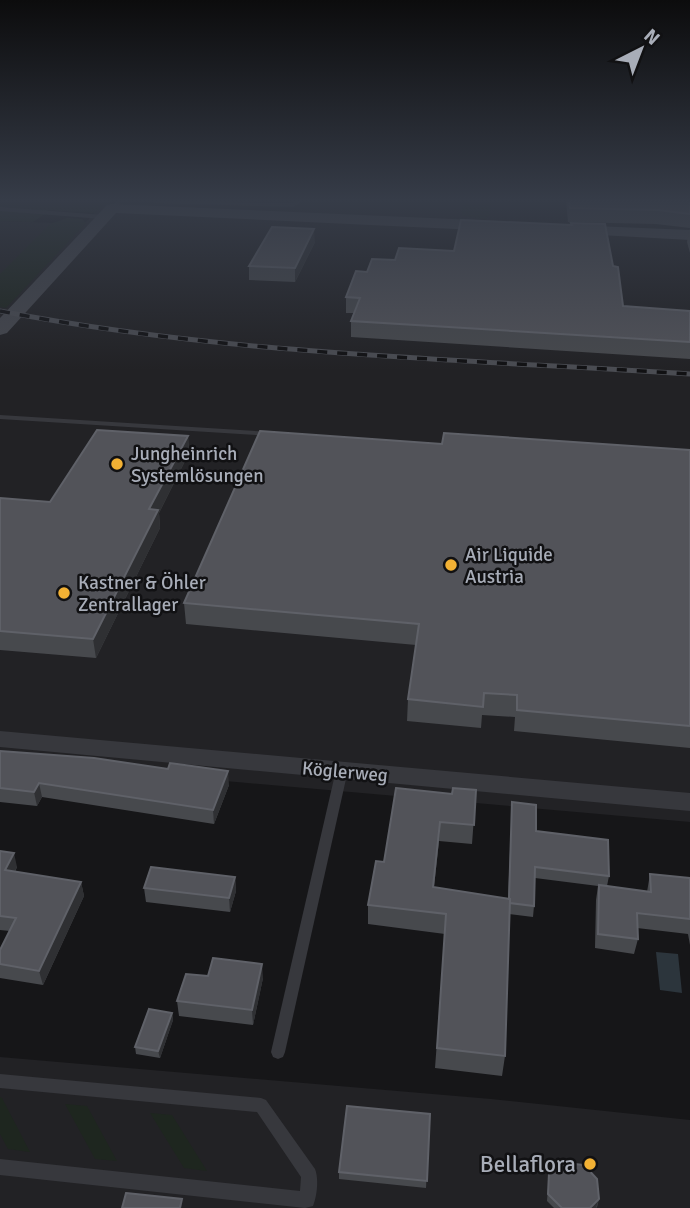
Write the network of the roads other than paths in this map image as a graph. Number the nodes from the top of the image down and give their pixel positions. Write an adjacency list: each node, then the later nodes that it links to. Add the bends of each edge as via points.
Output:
1 (66, 257): 2 (street)
2 (0, 329)
3 (0, 417): 4 (lane)
4 (281, 435)
5 (0, 738): 6 (street, Köglerweg)
6 (342, 770): 7 (street, Köglerweg); 8 (lane)
7 (690, 802)
8 (278, 1052)
9 (0, 1081): 10 (lane, via 261,1105 309,1175 307,1200)
10 (0, 1167)

